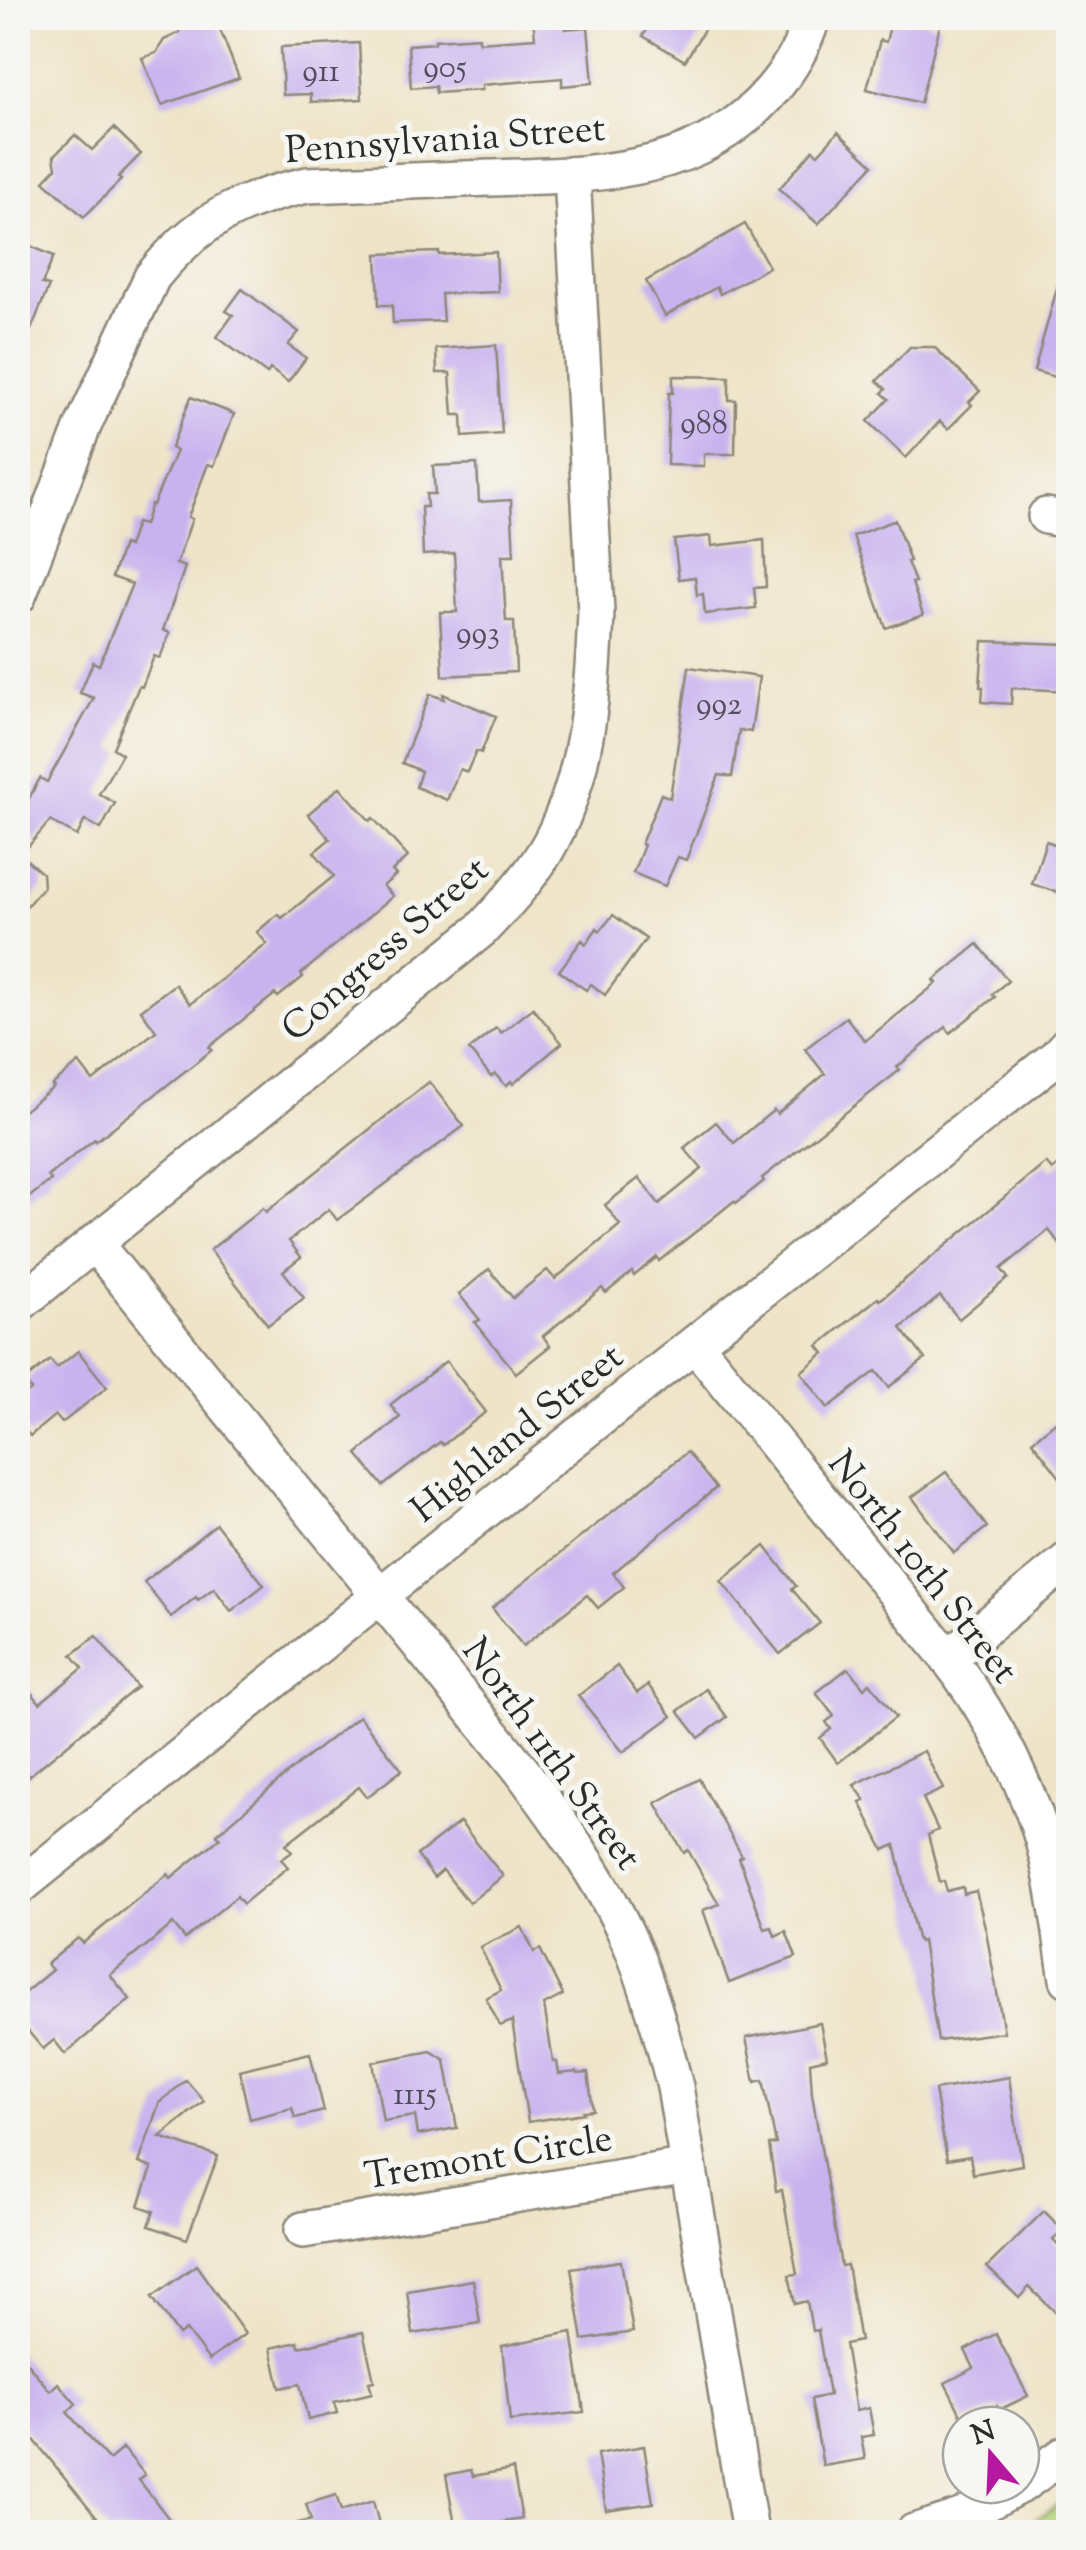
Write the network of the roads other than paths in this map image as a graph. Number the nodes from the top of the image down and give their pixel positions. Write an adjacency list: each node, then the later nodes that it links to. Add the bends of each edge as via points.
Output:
1 (812, 18): 2 (street, Pennsylvania Street, via 786,72 729,131 652,163)
2 (572, 175): 3 (street, Pennsylvania Street, via 307,185 233,207 200,228 152,277 82,426); 5 (street, Congress Street, via 596,612 587,726 569,800 545,852 481,930)
3 (18, 596)
4 (1068, 1044): 7 (street, Highland Street)
5 (94, 1244): 6 (street, Congress Street); 9 (street, North 11th Street)
6 (18, 1305)
7 (695, 1344): 9 (street, Highland Street); 10 (street, North 10th Street)
8 (1068, 1560): 10 (street)
9 (381, 1596): 11 (street, Highland Street); 13 (street, North 11th Street, via 522,1771 609,1901 658,2018)
10 (948, 1658): 12 (street, North 10th Street, via 1005,1746 1035,1815)
11 (18, 1888)
12 (1068, 1980)
13 (688, 2166): 14 (street, Tremont Circle); 18 (street, North 11th Street)
14 (303, 2230)
15 (1068, 2452): 16 (street)
16 (1041, 2471)
17 (982, 2505): 19 (street)
18 (750, 2532)
19 (914, 2532)

